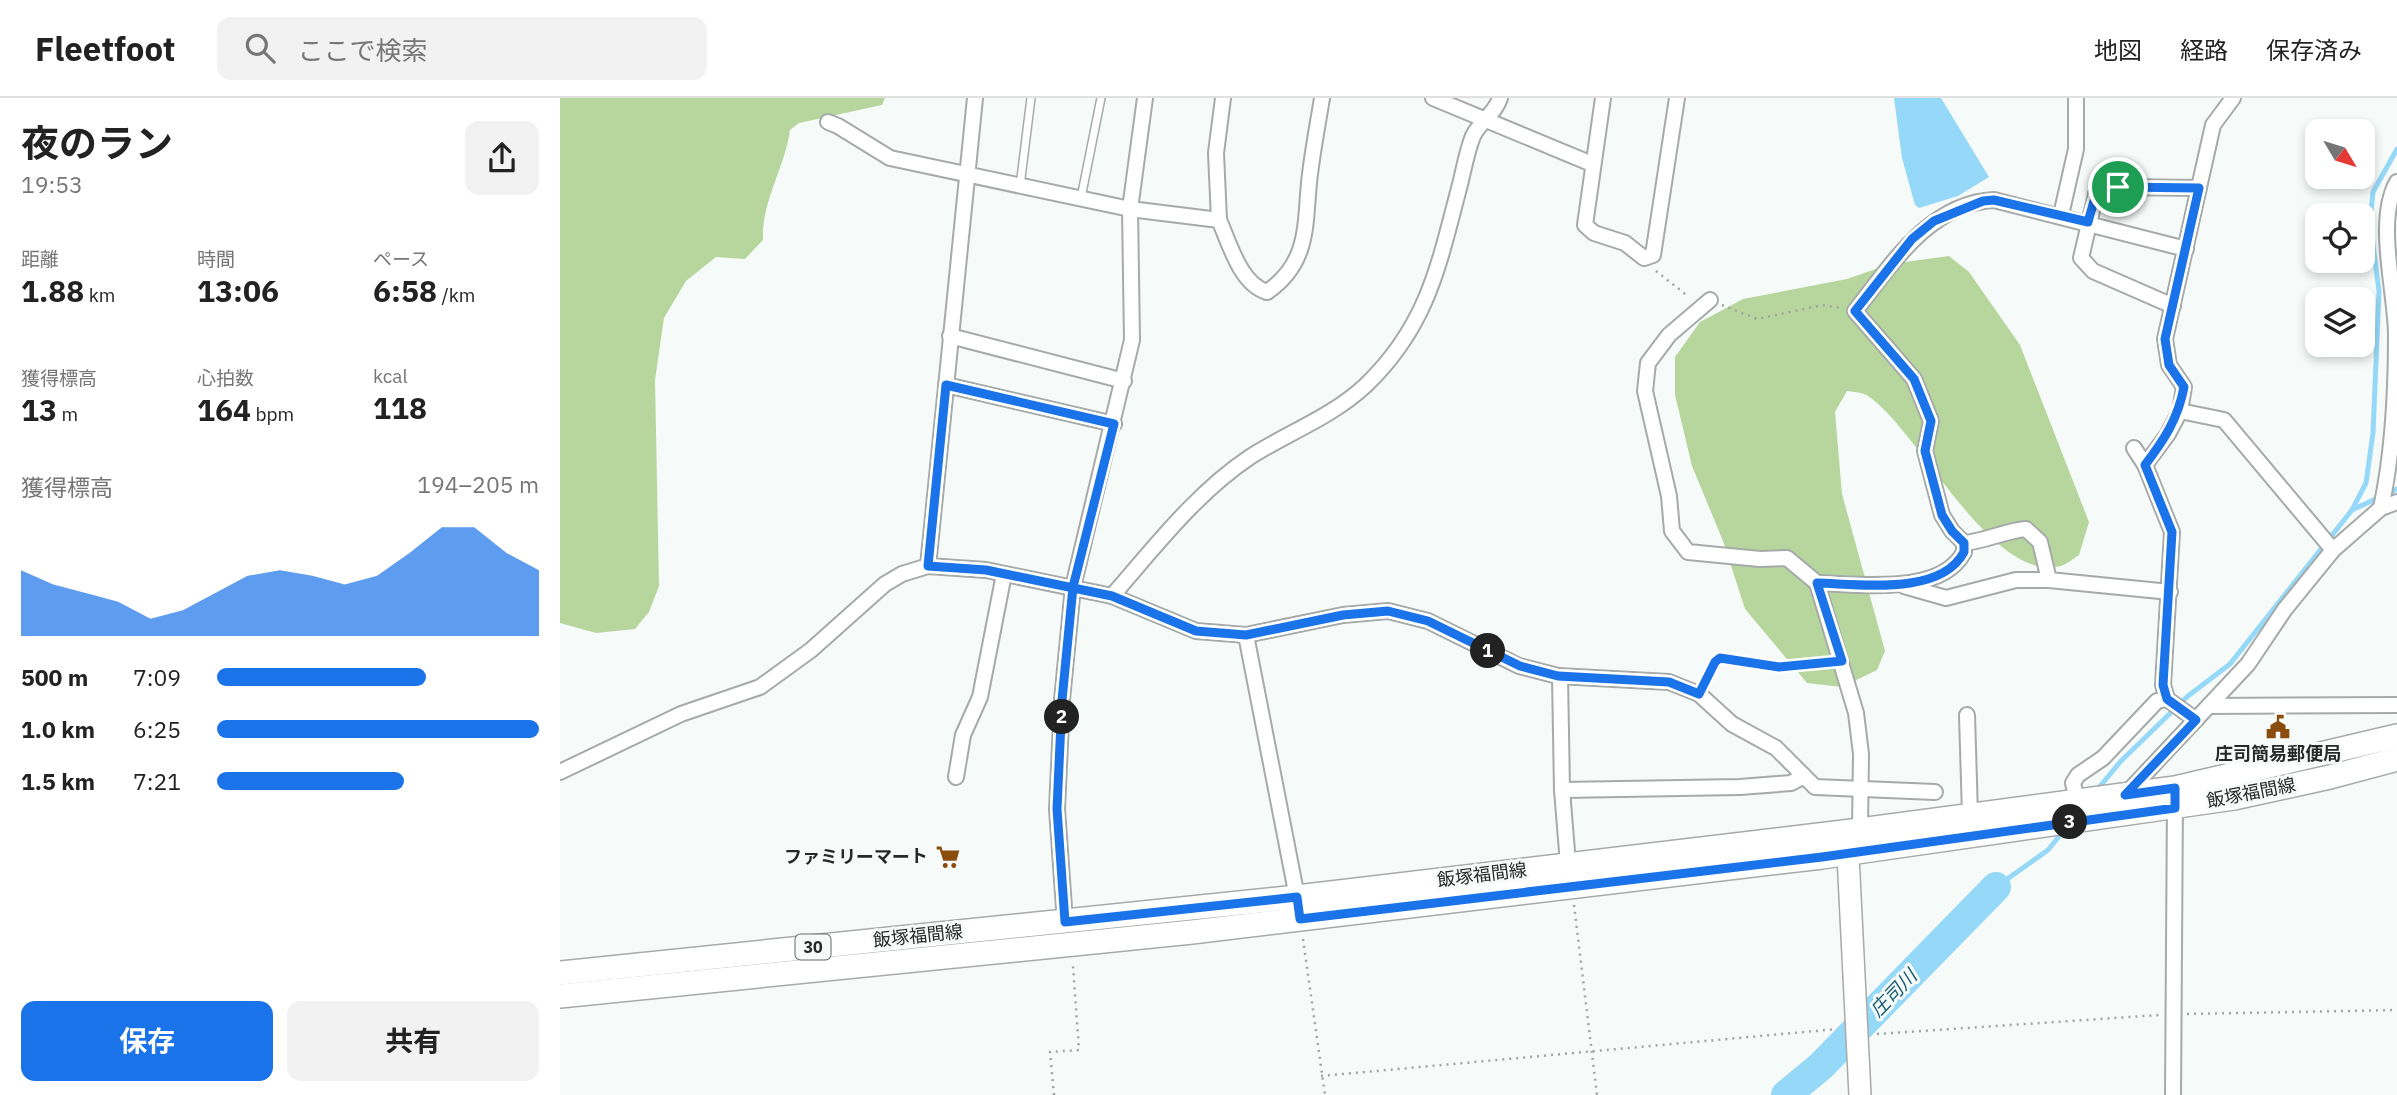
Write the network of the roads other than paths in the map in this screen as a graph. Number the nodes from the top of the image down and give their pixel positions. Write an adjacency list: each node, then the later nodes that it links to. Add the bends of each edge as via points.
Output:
1 (975, 98): 18 (street)
2 (1031, 98): 20 (lane)
3 (1101, 98): 22 (lane)
4 (1144, 98): 23 (street)
5 (1223, 98): 25 (street, via 1216,152)
6 (1322, 98): 25 (street, via 1306,234 1277,285 1267,292 1248,281)
7 (1433, 98): 14 (street)
8 (1500, 98): 14 (street)
9 (1603, 98): 17 (street)
10 (1677, 98): 17 (street, via 1653,255 1644,258 1625,243 1594,233 1585,225)
11 (2076, 98): 24 (street, via 2077,149)
12 (2219, 98): 16 (street)
13 (2233, 98): 16 (street)
14 (1484, 121): 17 (street); 50 (street, via 1473,135 1435,283 1416,323 1392,355 1366,385 1328,416 1249,458 1218,482)
15 (828, 122): 18 (street, via 890,158)
16 (2213, 125): 21 (street)
17 (1592, 164)
18 (967, 175): 20 (street); 31 (street)
19 (2397, 181): 30 (street, via 2389,209)
20 (1020, 186): 22 (street)
21 (2199, 188): 26 (street, via 2118,187 2096,194); 27 (street)
22 (1081, 198): 23 (street)
23 (1130, 209): 25 (street); 32 (street, via 1132,340)
24 (2061, 215): 26 (street); 41 (street, via 1994,200 1934,221 1912,239 1855,311 1914,379 1931,421 1925,451 1942,515)
25 (1219, 220)
26 (2088, 222): 27 (street); 29 (street, via 2081,258 2093,271)
27 (2186, 249): 29 (street)
28 (1705, 304): 46 (street, via 1669,335 1648,362 1644,391 1669,496 1672,531 1688,552 1787,558)
29 (2173, 306): 34 (street, via 2165,339 2169,365 2184,387)
30 (2397, 335): 36 (street)
31 (950, 336): 32 (street); 33 (street)
32 (1124, 381): 35 (street)
33 (946, 385): 35 (street); 43 (street)
34 (2180, 411): 38 (street); 42 (street, via 2224,420)
35 (1114, 424): 48 (street)
36 (2394, 425): 40 (street)
37 (2134, 448): 38 (street)
38 (2145, 465): 49 (street, via 2172,532)
39 (2397, 502): 40 (street)
40 (2381, 508): 42 (street)
41 (1964, 543): 45 (street, via 2026,529 2040,542); 47 (street, via 1964,552 1950,571)
42 (2333, 550): 55 (street, via 2248,664)
43 (928, 566): 44 (street); 60 (street, via 885,584 803,657 760,687 681,714)
44 (1004, 574): 48 (street); 62 (street, via 980,697 963,735)
45 (2049, 580): 47 (street, via 2016,580 1946,598); 49 (street)
46 (1817, 583): 47 (street); 64 (street, via 1856,713)
47 (1897, 584)
48 (1073, 587): 50 (street); 74 (street, via 1057,809)
49 (2170, 592): 53 (street, via 2163,685)
50 (1112, 596): 51 (street, via 1196,631)
51 (1246, 635): 52 (street, via 1343,615 1388,611 1428,621 1520,666); 73 (street)
52 (1560, 676): 61 (street, via 1669,682 1699,694 1732,724 1776,748); 63 (street)
53 (2167, 699): 57 (street); 68 (street, via 2157,701 2104,758 2078,775 2073,783)
54 (2397, 705): 55 (street)
55 (2209, 706): 57 (street)
56 (1967, 715): 69 (street)
57 (2196, 720): 66 (street)
58 (2397, 736): 67 (main road, 飯塚福間線 / 30)
59 (2397, 759): 67 (main road, 飯塚福間線 / 30, via 2318,780)
60 (560, 772)
61 (1804, 776): 63 (street, via 1791,783 1740,786); 64 (street, via 1815,787)
62 (956, 777)
63 (1562, 790): 72 (street)
64 (1861, 790): 65 (street); 70 (street)
65 (1935, 792)
66 (2125, 795): 67 (main road, 飯塚福間線 / 30); 68 (main road, 飯塚福間線 / 30)
67 (2175, 798): 71 (main road, 飯塚福間線 / 30); 78 (street)
68 (2077, 801): 69 (main road, 飯塚福間線 / 30)
69 (1970, 815): 70 (main road, 飯塚福間線 / 30)
70 (1853, 830): 71 (street); 72 (main road, 飯塚福間線 / 30)
71 (1848, 854): 73 (main road, 飯塚福間線 / 30, via 1571,888); 77 (street)
72 (1568, 864): 73 (main road, 飯塚福間線 / 30)
73 (1298, 908): 74 (main road, 飯塚福間線 / 30); 76 (main road, 飯塚福間線 / 30, via 1063,946)
74 (1065, 922): 75 (main road, 飯塚福間線 / 30)
75 (560, 972)
76 (560, 996)
77 (1860, 1095)
78 (2172, 1095)

